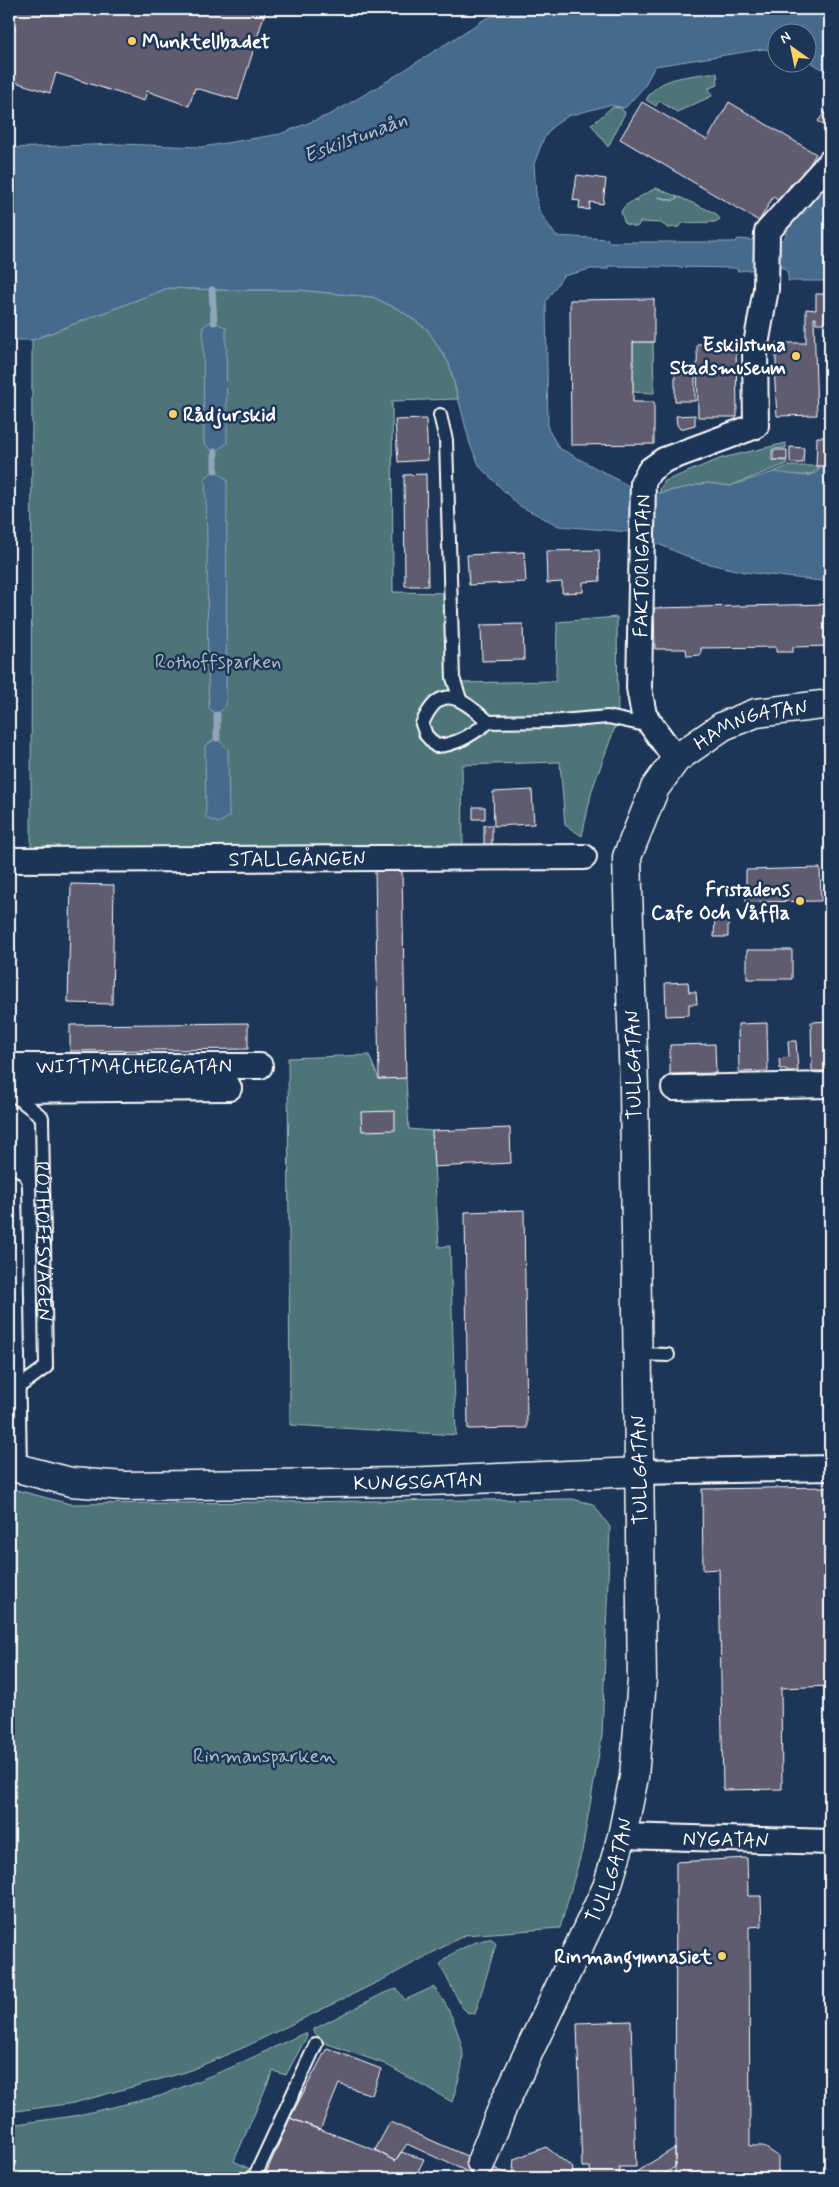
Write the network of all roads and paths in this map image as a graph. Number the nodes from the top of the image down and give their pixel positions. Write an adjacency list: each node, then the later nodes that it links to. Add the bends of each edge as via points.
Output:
1 (830, 162): 6 (street, FAKTORIGATAN, via 767,232 766,289 755,350 756,426 664,460 650,470 643,486 639,688 644,715)
2 (440, 415): 3 (lane, via 446,440 453,678)
3 (460, 699): 5 (lane); 5 (lane, via 447,696 428,709 422,724 426,735 436,746 450,745 467,738)
4 (830, 704): 7 (street, HAMNGATAN, via 756,712 723,726)
5 (489, 722): 6 (lane, via 608,718)
6 (653, 726): 7 (street, FAKTORIGATAN)
7 (676, 758): 17 (street, TULLGATAN, via 655,788 627,857)
8 (584, 857): 9 (street, STALLGÅNGEN)
9 (9, 860)
10 (9, 1066): 11 (street, WITTMACHERGATAN)
11 (260, 1066)
12 (830, 1085): 14 (street)
13 (229, 1088): 15 (street, WITTMACHERGATAN)
14 (674, 1088)
15 (9, 1090): 19 (lane, ROTHOFFSVÄGEN, via 42,1116 46,1367)
16 (9, 1187): 19 (street, ROTHOFFSVÄGEN)
17 (637, 1354): 18 (lane); 22 (street, TULLGATAN)
18 (668, 1354)
19 (12, 1392): 20 (street, ROTHOFFSVÄGEN)
20 (11, 1466): 22 (street, KUNGSGATAN, via 71,1482 124,1486 387,1482)
21 (830, 1468): 22 (street, KUNGSGATAN)
22 (639, 1472): 23 (street, TULLGATAN, via 642,1680 634,1777)
23 (622, 1836): 24 (street, NYGATAN); 26 (street, TULLGATAN, via 608,1886 504,2104)
24 (830, 1842)
25 (316, 2044): 27 (lane)
26 (477, 2172)
27 (254, 2178)

